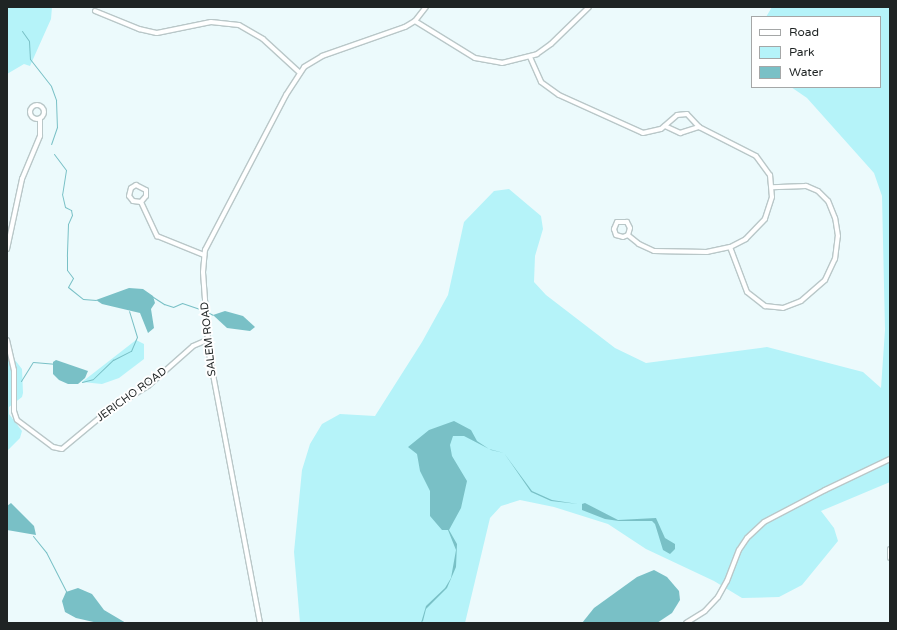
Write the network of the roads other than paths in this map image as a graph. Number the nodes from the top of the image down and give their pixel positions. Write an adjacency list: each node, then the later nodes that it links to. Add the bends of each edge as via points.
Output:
1 (426, 7): 4 (street)
2 (589, 7): 5 (street, via 551,44)
3 (95, 11): 6 (street, via 139,29 157,33 212,22 239,25 263,39)
4 (415, 21): 5 (street, via 466,54 483,61 502,63); 6 (street, SALEM ROAD, via 388,34 322,56)
5 (530, 57): 8 (street, via 541,82 559,95 639,133 653,132)
6 (300, 73): 15 (street, SALEM ROAD, via 286,95)
7 (40, 119): 14 (street, via 40,136 22,179)
8 (665, 126): 9 (street, via 680,133); 9 (street, via 677,115 684,113)
9 (699, 127): 10 (street, via 756,156 768,170)
10 (772, 187): 13 (street, via 772,202 765,218 746,239); 13 (street, via 806,186 818,191 830,205 837,227 838,245 835,259 825,280 797,303 779,308 765,306 747,292)
11 (141, 202): 11 (street, via 146,196 146,190 142,186 133,186 130,196 133,201); 15 (street, via 157,236)
12 (628, 235): 12 (street, via 628,223 624,220 617,222 614,228 616,235); 13 (street, via 643,246 660,252 716,251)
13 (730, 247)
14 (7, 249)
15 (204, 255): 17 (street, SALEM ROAD)
16 (7, 340): 17 (street, JERICHO ROAD, via 14,370 17,420 23,427 58,449 67,448 109,410 148,386 193,346)
17 (207, 340): 21 (street, SALEM ROAD)
18 (890, 459): 22 (street, via 824,490 759,527 739,550 718,598 705,611)
19 (890, 549): 20 (street)
20 (890, 558)
21 (260, 623)
22 (686, 623)

